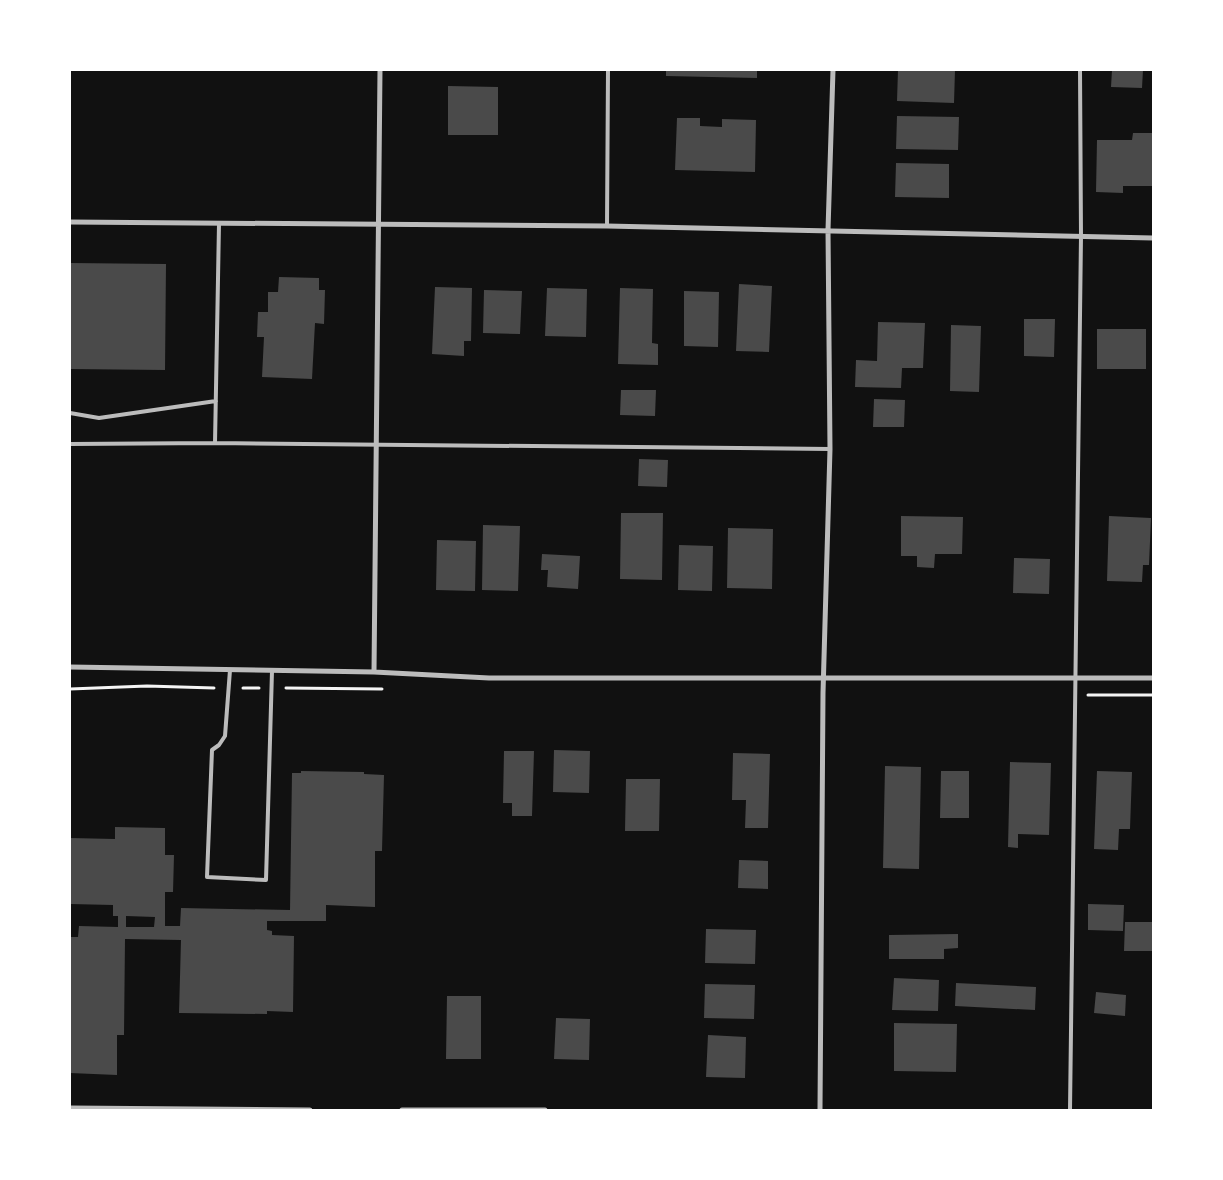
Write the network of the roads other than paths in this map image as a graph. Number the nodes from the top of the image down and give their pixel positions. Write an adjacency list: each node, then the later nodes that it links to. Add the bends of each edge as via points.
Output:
1 (380, 70): 7 (street)
2 (608, 70): 8 (lane)
3 (833, 70): 9 (street)
4 (1080, 70): 10 (lane)
5 (70, 222): 6 (street)
6 (219, 224): 7 (street); 12 (lane)
7 (378, 224): 8 (street); 16 (street)
8 (607, 226): 9 (street)
9 (828, 230): 10 (street); 17 (street)
10 (1081, 236): 11 (street); 22 (lane)
11 (1153, 238)
12 (216, 400): 13 (lane, via 99,418); 14 (lane)
13 (70, 413)
14 (215, 443): 15 (lane); 16 (lane)
15 (70, 444)
16 (376, 445): 17 (lane); 21 (street)
17 (830, 449): 23 (street)
18 (70, 667): 19 (street)
19 (230, 670): 20 (street); 20 (lane, via 225,736 212,750 207,877 266,880)
20 (272, 671): 21 (street)
21 (374, 672): 23 (street, via 489,678)
22 (1076, 677): 23 (street); 24 (street); 31 (lane)
23 (824, 678): 30 (street)
24 (1153, 678)
25 (70, 1108): 26 (street)
26 (148, 1109): 27 (street)
27 (310, 1110)
28 (402, 1110): 29 (street)
29 (545, 1110)
30 (820, 1110)
31 (1070, 1110)

